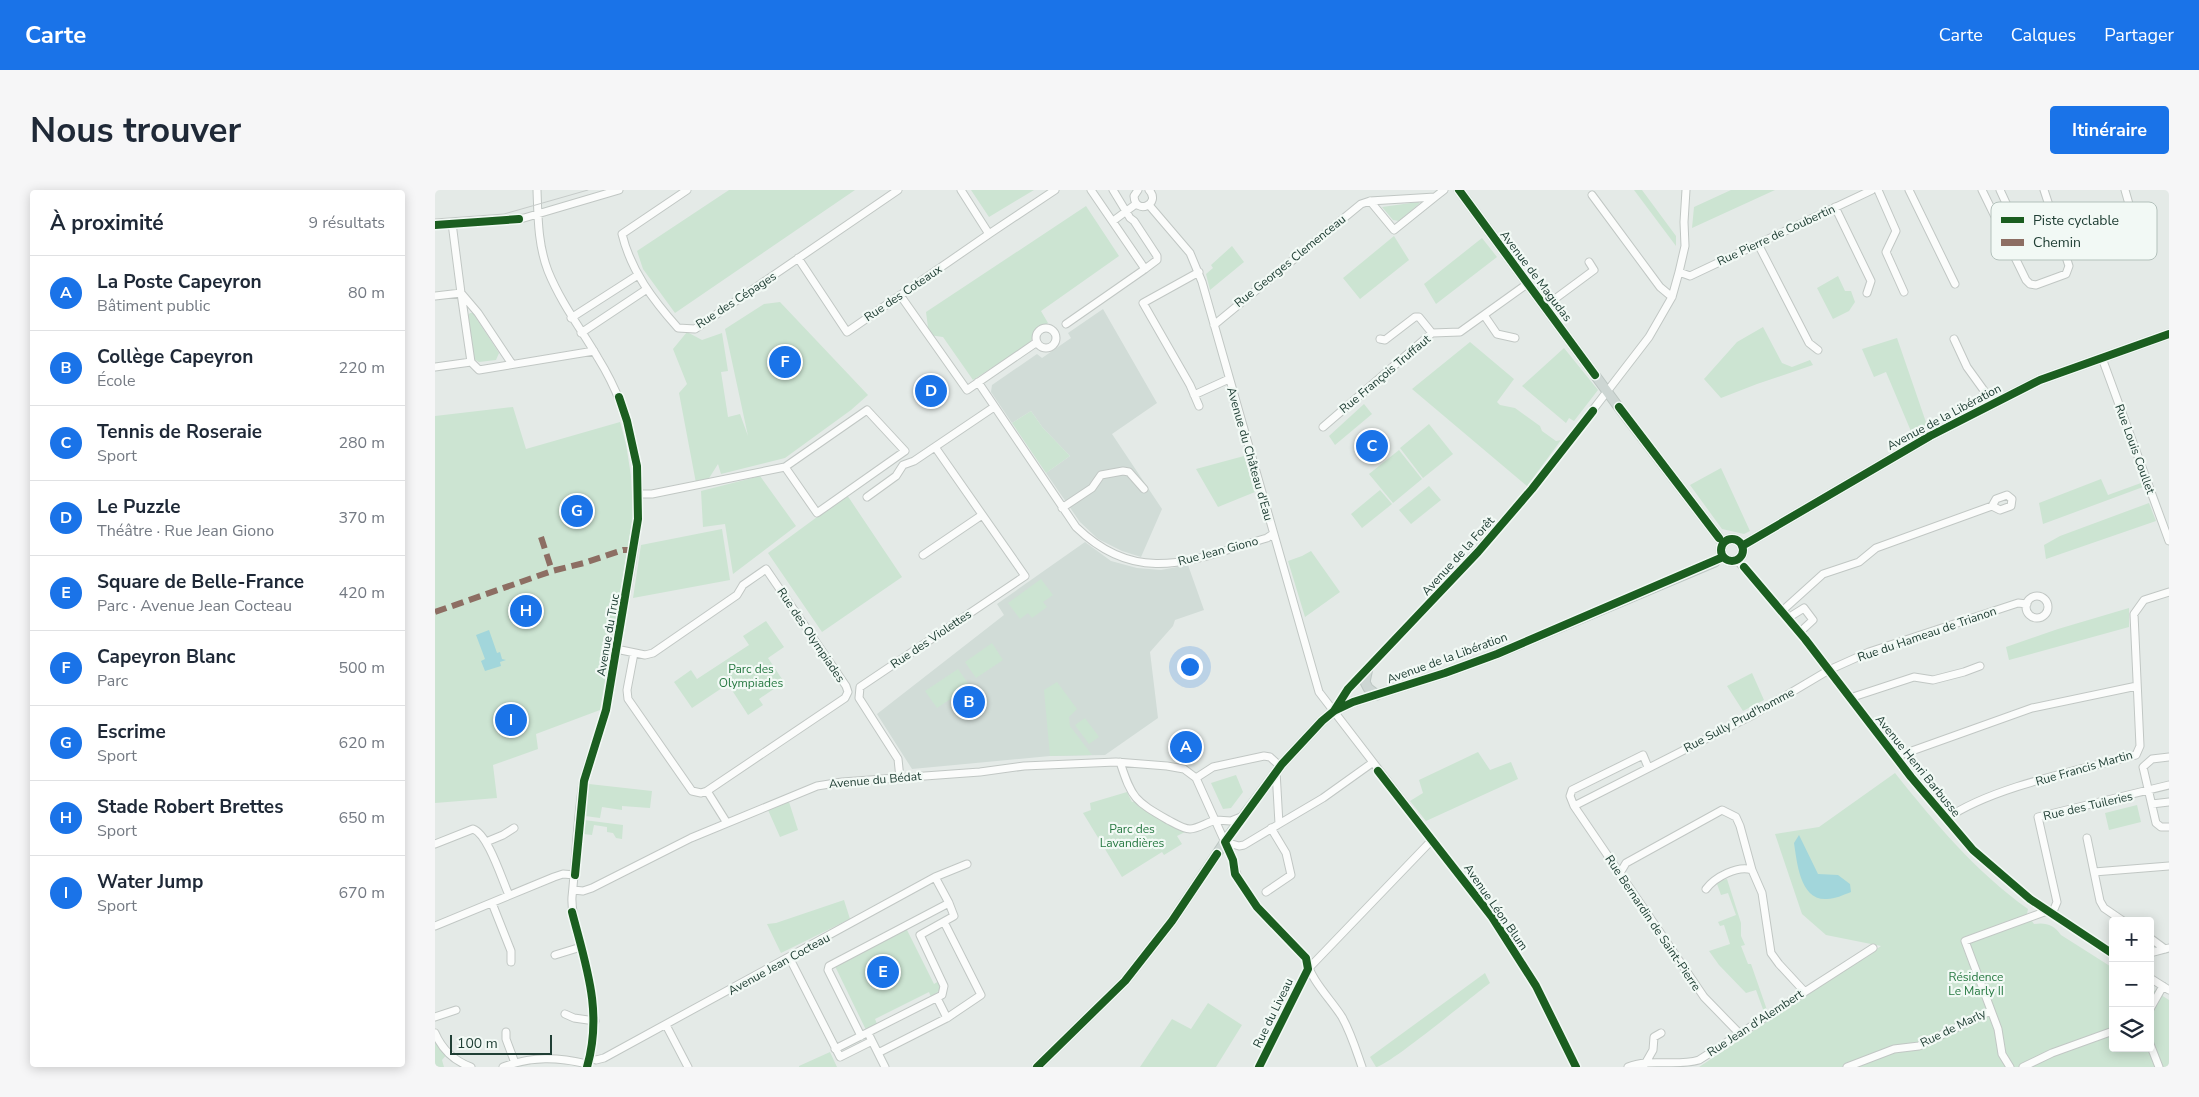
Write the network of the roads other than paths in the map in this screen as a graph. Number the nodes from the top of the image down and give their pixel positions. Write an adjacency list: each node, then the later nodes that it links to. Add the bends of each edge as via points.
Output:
1 (537, 190): 30 (street, Avenue du Truc)
2 (619, 190): 30 (street)
3 (687, 190): 43 (street, Rue des Cépages, via 622,234)
4 (898, 190): 36 (street, Rue des Cépages)
5 (961, 190): 34 (street)
6 (1055, 190): 34 (street, Rue des Coteaux)
7 (1091, 190): 31 (street)
8 (1113, 190): 29 (street)
9 (1138, 190): 25 (street, via 1134,196)
10 (1149, 190): 26 (street, via 1153,197)
11 (1444, 190): 21 (street)
12 (1459, 190): 44 (main road, Avenue de Magudas)
13 (1686, 190): 42 (street, Avenue de la Forêt, via 1685,246)
14 (1871, 190): 27 (street, Rue Pierre de Coubertin)
15 (1878, 190): 47 (street, via 1896,231 1886,252)
16 (1909, 190): 45 (street)
17 (1982, 190): 28 (street)
18 (2000, 190): 23 (street)
19 (2044, 190): 24 (street)
20 (1592, 195): 52 (street, via 1660,287)
21 (1435, 197): 22 (street, Rue Georges Clemenceau); 22 (street, via 1394,230)
22 (1370, 201): 57 (street, Rue Georges Clemenceau, via 1353,210)
23 (2006, 202)
24 (2048, 202)
25 (1136, 204): 26 (street); 29 (street)
26 (1149, 206): 41 (street, Avenue du Château d'Eau, via 1182,243)
27 (1835, 207): 35 (street, Rue Pierre de Coubertin); 49 (street, via 1871,281)
28 (1991, 208)
29 (1126, 212): 31 (street); 40 (street, via 1157,256 1157,260)
30 (538, 214): 32 (street, via 519,219); 55 (street, Avenue du Truc, via 543,256)
31 (1113, 221): 40 (street)
32 (452, 223): 33 (street); 48 (street)
33 (435, 225)
34 (989, 234): 50 (street, Rue des Coteaux)
35 (1758, 244): 42 (street, Rue Pierre de Coubertin, via 1690,276); 65 (street, via 1809,343)
36 (798, 258): 46 (street, Rue des Cépages, via 695,330 678,328); 50 (street, Rue des Coteaux, via 847,332)
37 (2018, 260): 38 (street, via 2030,284 2036,285 2066,274)
38 (2067, 260)
39 (1589, 262): 53 (street, via 1594,270)
40 (1145, 268): 56 (street)
41 (1199, 272): 57 (street, Avenue du Château d'Eau); 74 (street, via 1143,303)
42 (1679, 272): 52 (street, Avenue de la Forêt)
43 (638, 275): 46 (street, Rue des Cépages); 55 (street)
44 (1527, 284): 53 (main road, Avenue de Magudas); 54 (street, Rue François Truffaut)
45 (1955, 284)
46 (647, 289): 58 (street)
47 (1904, 292)
48 (461, 293): 51 (street); 68 (street); 69 (street)
49 (1867, 293)
50 (901, 295): 72 (street, via 967,390)
51 (435, 296)
52 (1672, 297): 73 (street, Avenue de la Forêt, via 1649,337)
53 (1544, 307): 73 (main road, Avenue de Magudas)
54 (1484, 315): 59 (street, Rue François Truffaut, via 1460,332); 61 (street, via 1497,334)
55 (571, 318): 58 (street, Avenue du Truc)
56 (1066, 324)
57 (1214, 325): 71 (street, Avenue du Château d'Eau)
58 (581, 333): 66 (street, Avenue du Truc)
59 (1432, 333): 62 (street, via 1419,317 1415,317 1385,340); 78 (street, Rue François Truffaut)
60 (2169, 334): 67 (main road, Avenue de la Libération)
61 (1515, 338)
62 (1380, 339)
63 (1954, 339): 75 (street, via 1967,367)
64 (1037, 342): 72 (street)
65 (1818, 350)
66 (594, 351): 69 (street); 82 (street, Avenue du Truc, via 619,397 627,421 636,458)
67 (2101, 358): 75 (main road, Avenue de la Libération, via 2040,380); 88 (street, Rue Louis Coullet)
68 (471, 362): 69 (street, via 479,370); 70 (street)
69 (512, 364)
70 (435, 367)
71 (1229, 379): 74 (street); 87 (street, Avenue du Château d'Eau)
72 (978, 382): 77 (street, Rue Jean Giono)
73 (1608, 392): 89 (main road, Avenue de Magudas); 102 (street, Avenue de la Forêt, via 1532,489)
74 (1194, 395): 76 (street)
75 (1993, 404): 90 (main road, Avenue de la Libération, via 1893,457)
76 (1199, 406)
77 (994, 407): 79 (street); 85 (street, Rue Jean Giono)
78 (1323, 427)
79 (935, 447): 83 (street, via 903,465 896,476); 86 (street)
80 (785, 467): 80 (street, via 867,410 905,451 817,513); 82 (street)
81 (1143, 489): 85 (street, via 1129,472 1101,475 1091,488)
82 (639, 494): 99 (street, Avenue du Truc, via 637,527)
83 (867, 496)
84 (1992, 506): 96 (street, via 1876,548 1859,562 1823,574)
85 (1062, 508): 87 (street, Rue Jean Giono, via 1089,540 1107,552 1149,564 1195,559)
86 (982, 515): 91 (street); 114 (street, Rue des Violettes, via 1025,576 860,687 859,698 898,759)
87 (1273, 534): 107 (street, Avenue du Château d'Eau, via 1319,692)
88 (2169, 541)
89 (1723, 543): 90 (main road, via 1733,539); 92 (main road)
90 (1742, 546): 93 (main road)
91 (923, 555)
92 (1719, 560): 93 (main road); 105 (main road, Avenue de la Libération, via 1497,654)
93 (1737, 560): 96 (street, Avenue Henri Barbusse)
94 (2169, 592): 104 (street, Rue Francis Martin, via 2144,600 2134,614)
95 (2027, 604): 103 (street, Rue du Hameau de Trianon, via 2018,603 1878,649)
96 (1782, 611): 97 (street, Avenue Henri Barbusse)
97 (1788, 618): 98 (street, Avenue Henri Barbusse); 98 (street, via 1804,608 1810,614 1813,620)
98 (1799, 632): 103 (street, Avenue Henri Barbusse)
99 (617, 649): 100 (street, Rue des Olympiades); 140 (street, Avenue du Truc, via 605,710 584,781)
100 (634, 653): 117 (street, via 628,699 692,791); 117 (street, Rue des Olympiades, via 653,653 737,595 743,585 766,569 846,686 845,698)
101 (1980, 666): 106 (street, via 1933,680 1914,677)
102 (1368, 668): 105 (main road, via 1365,682); 107 (street, Avenue de la Forêt, via 1348,689)
103 (1829, 670): 106 (street, Avenue Henri Barbusse); 112 (street, Rue Sully Prud'homme, via 1753,715)
104 (2137, 686): 108 (street, via 2032,708); 123 (street, Rue Francis Martin, via 2140,746 2136,756 2012,789)
105 (1377, 695): 107 (main road, Avenue de la Libération)
106 (1850, 698): 108 (street, Avenue Henri Barbusse)
107 (1334, 712): 111 (street, Avenue Léon Blum); 113 (main road, Avenue de la Libération)
108 (1895, 757): 123 (street, Avenue Henri Barbusse)
109 (2169, 757): 118 (street, Rue Francis Martin, via 2152,759 2143,767)
110 (1119, 762): 114 (street, Avenue du Bédat, via 1023,766); 115 (street, Avenue du Bédat, via 1184,769); 124 (street, via 1133,795 1141,805 1190,830)
111 (1372, 763): 126 (street); 131 (street, Avenue Léon Blum)
112 (1648, 767): 121 (street, Rue Sully Prud'homme); 121 (street, via 1643,755 1572,790 1570,796)
113 (1278, 768): 115 (street, via 1270,757 1264,756 1213,767); 122 (main road, Avenue de la Libération); 126 (street)
114 (900, 778): 125 (street, Avenue du Bédat, via 817,786)
115 (1196, 778): 124 (street)
116 (2169, 785): 118 (street)
117 (707, 791): 125 (street)
118 (2148, 792): 120 (street, Rue Francis Martin); 148 (street, Rue des Tuileries, via 2037,817 2057,902)
119 (2169, 802): 120 (street)
120 (2152, 804): 127 (street, Rue Francis Martin, via 2156,824)
121 (1574, 806): 139 (street, Rue Bernardin de Saint-Pierre)
122 (1244, 815): 124 (street, via 1231,821); 133 (main road, Avenue de la Libération)
123 (1946, 819): 148 (street, Avenue Henri Barbusse, via 1981,858)
124 (1215, 820): 133 (street)
125 (727, 823): 143 (street, Avenue du Bédat, via 591,888)
126 (1279, 824): 129 (street)
127 (2169, 827)
128 (514, 828): 132 (street)
129 (1271, 828): 133 (street, via 1244,845); 144 (street, via 1286,852 1291,875)
130 (2087, 838): 138 (street)
131 (1432, 840): 161 (street, Rue du Liveau); 195 (street, Avenue Léon Blum, via 1492,917 1537,986)
132 (486, 842): 134 (street, via 473,829); 145 (street)
133 (1225, 842): 161 (street, via 1235,874 1257,907 1306,958); 192 (main road, Avenue de la Libération, via 1172,921 1125,981)
134 (435, 844)
135 (967, 864): 141 (street, Avenue Jean Cocteau)
136 (2169, 866): 138 (street)
137 (1752, 870): 139 (street, via 1736,816 1722,810 1626,863); 142 (street, via 1745,868 1713,880); 164 (street, via 1762,893 1771,953)
138 (2094, 872): 149 (street, via 2101,901)
139 (1620, 874): 178 (street, Rue Bernardin de Saint-Pierre, via 1703,998)
140 (575, 875): 143 (street, Avenue du Truc); 145 (street, via 563,874)
141 (935, 877): 147 (street); 159 (street, Avenue Jean Cocteau)
142 (1706, 889)
143 (573, 890): 153 (street, Avenue du Truc, via 573,912)
144 (1266, 892)
145 (509, 895): 146 (street)
146 (492, 903): 151 (street); 160 (street, via 511,951)
147 (949, 903): 150 (street, via 954,916); 179 (street, via 829,966 828,970)
148 (2050, 912): 156 (street, Avenue Henri Barbusse); 168 (street, Rue de Marly, via 1965,941)
149 (2117, 917)
150 (944, 922): 165 (street, via 920,935 944,986 943,995); 171 (street, via 981,995)
151 (435, 926)
152 (2154, 940): 155 (street)
153 (581, 947): 158 (street); 172 (street, Avenue du Truc)
154 (1873, 948): 164 (street, Rue Jean d'Alembert)
155 (2167, 948): 157 (street)
156 (2109, 951)
157 (2154, 952)
158 (555, 955)
159 (790, 959): 173 (street, Avenue Jean Cocteau); 181 (street)
160 (511, 962)
161 (1308, 969): 193 (street, Rue du Liveau); 194 (street, via 1352,1036)
162 (2154, 980): 163 (street)
163 (2166, 988): 166 (street)
164 (1804, 991): 178 (street, Rue Jean d'Alembert)
165 (937, 998): 171 (street); 179 (street)
166 (2151, 1007)
167 (456, 1010): 170 (street)
168 (1990, 1011): 197 (street, Rue de Marly, via 1919,1046 1894,1049); 198 (street, via 1998,1029 2002,1054)
169 (565, 1014): 172 (street)
170 (435, 1017)
171 (947, 1018): 183 (street)
172 (595, 1021): 186 (street, Avenue du Truc)
173 (666, 1025): 186 (street, Avenue Jean Cocteau, via 604,1058); 190 (street)
174 (506, 1032): 184 (street)
175 (2109, 1032): 199 (street)
176 (435, 1033): 188 (street, via 448,1053)
177 (1661, 1033): 187 (street, via 1654,1037 1653,1050)
178 (1739, 1033): 187 (street, Rue Jean d'Alembert, via 1691,1063)
179 (864, 1034): 180 (street); 181 (street)
180 (872, 1041): 181 (street, via 839,1057); 183 (street)
181 (835, 1049)
182 (2153, 1052): 200 (street)
183 (878, 1053): 191 (street)
184 (515, 1063): 185 (street); 189 (street)
185 (527, 1063): 186 (street, via 540,1058)
186 (588, 1063)
187 (1645, 1064): 196 (street, Rue Jean d'Alembert)
188 (471, 1067)
189 (503, 1067)
190 (688, 1067)
191 (885, 1067)
192 (1037, 1067)
193 (1259, 1067)
194 (1362, 1067)
195 (1576, 1067)
196 (1628, 1067)
197 (1847, 1067)
198 (2010, 1067)
199 (2023, 1067)
200 (2159, 1067)

